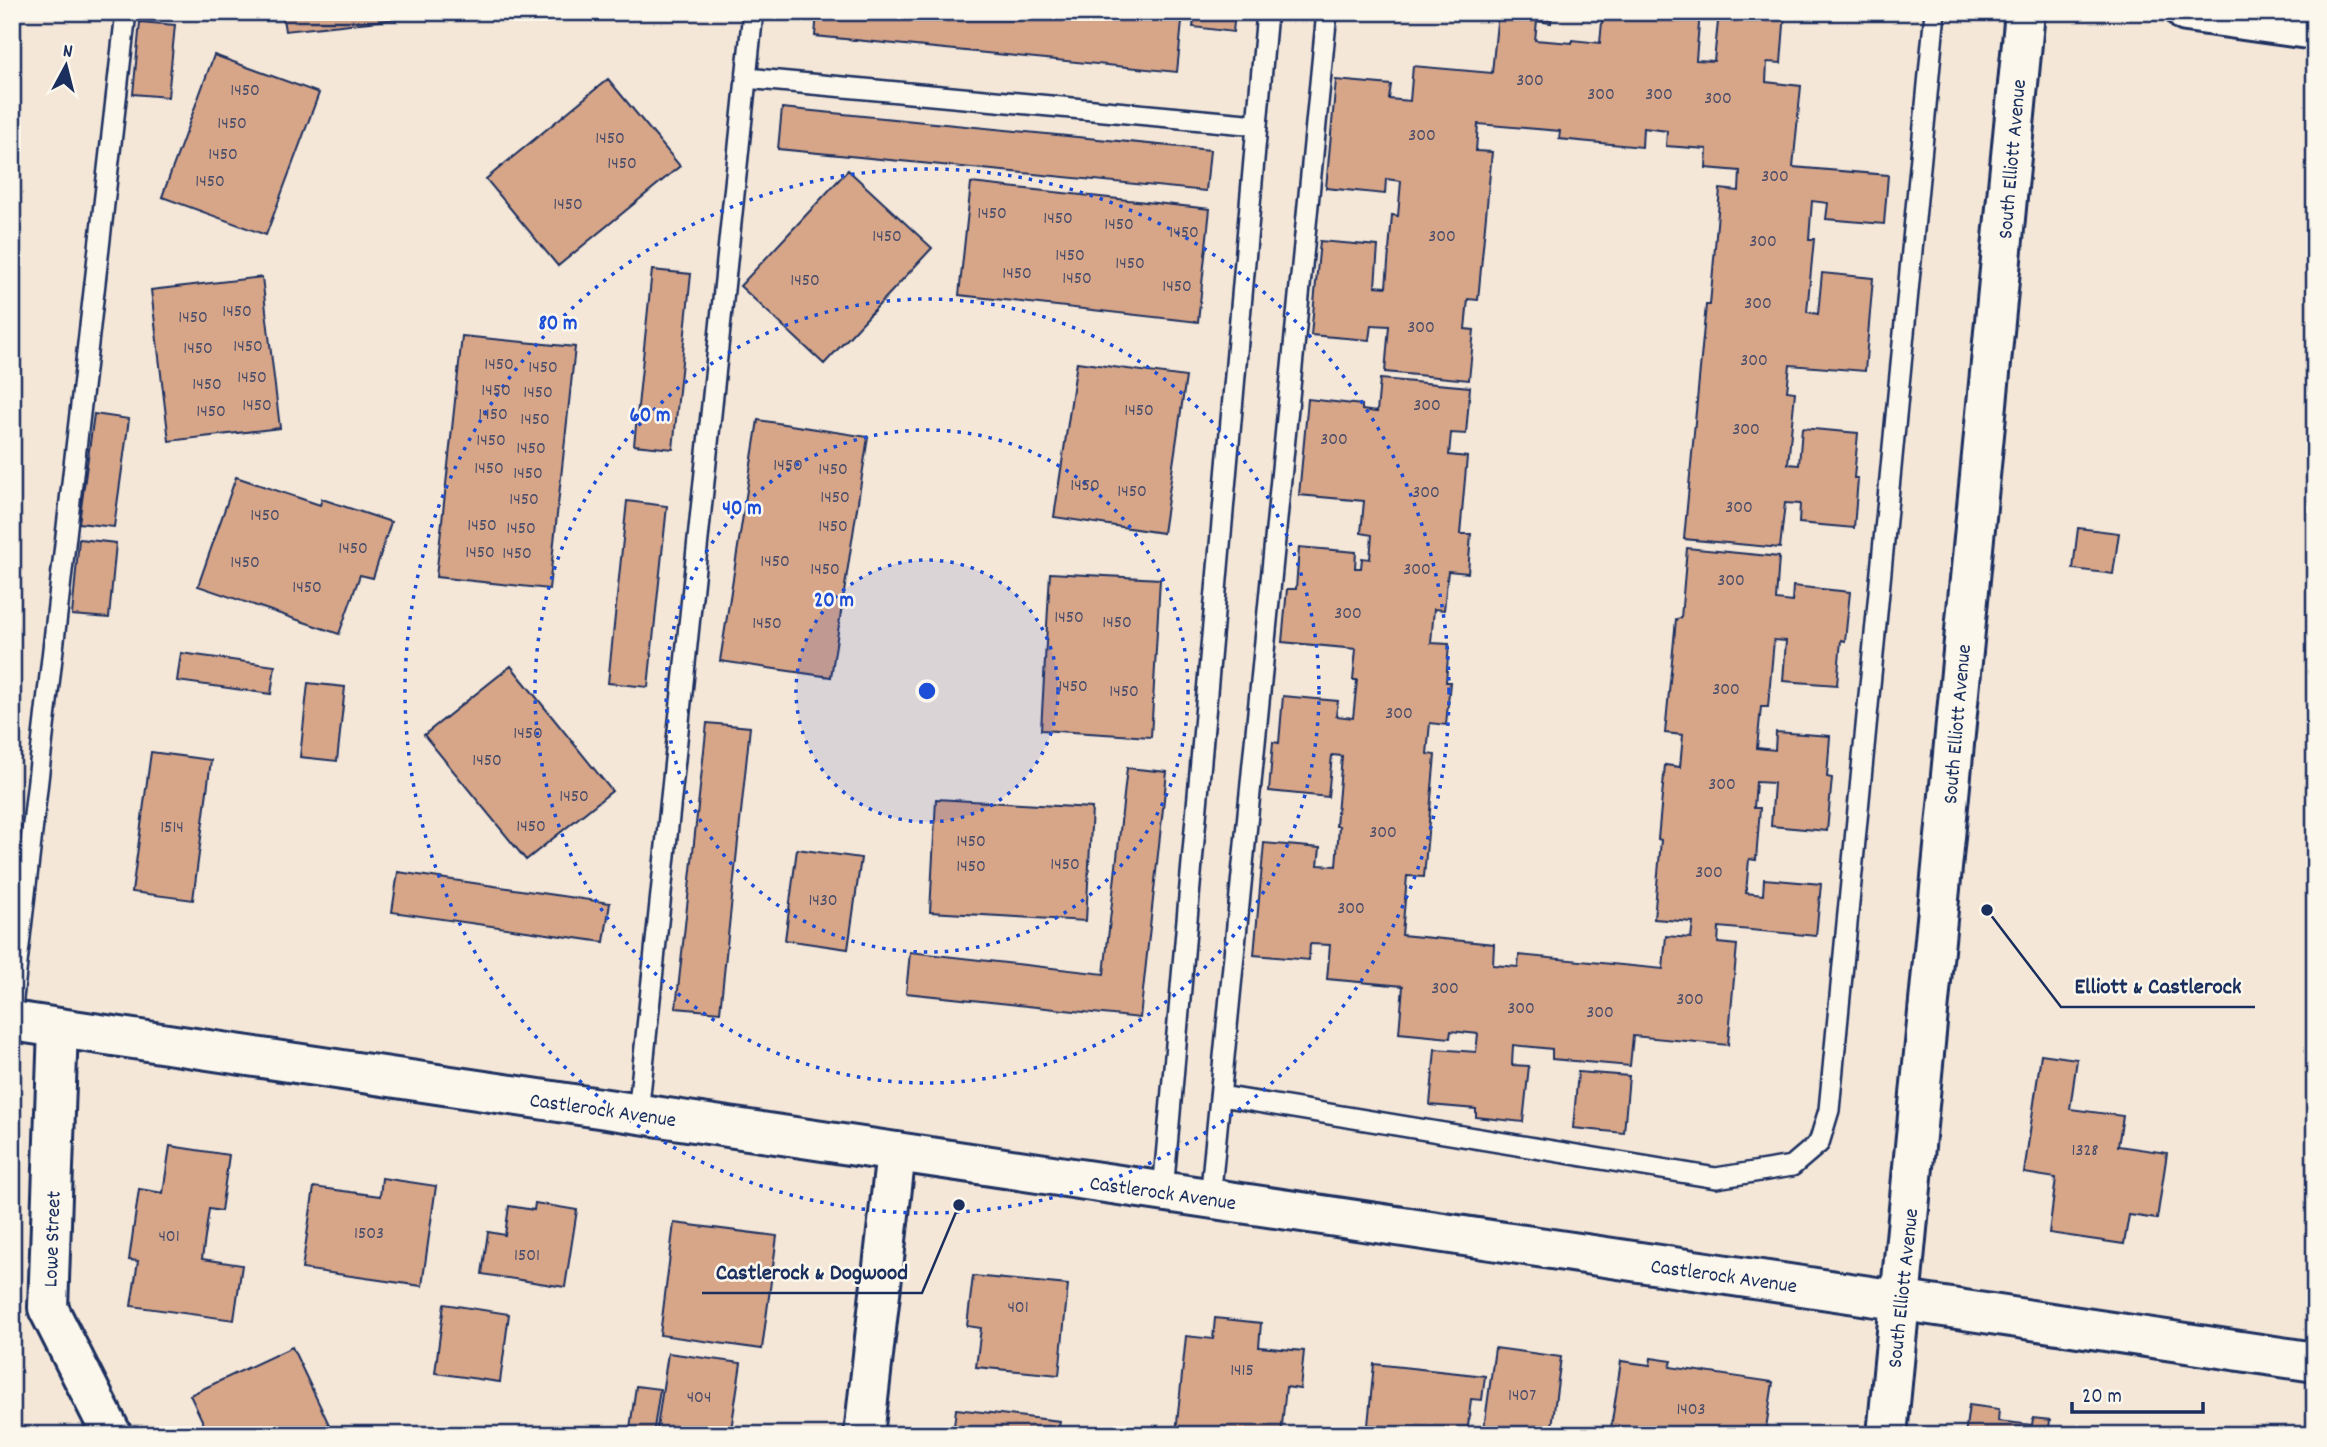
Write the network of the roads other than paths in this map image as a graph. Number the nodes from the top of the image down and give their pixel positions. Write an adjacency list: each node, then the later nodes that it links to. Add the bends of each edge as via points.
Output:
1 (126, 12): 11 (lane)
2 (753, 12): 9 (lane)
3 (1267, 12): 10 (lane)
4 (1327, 12): 14 (lane)
5 (1935, 12): 14 (lane, via 1829,1110 1819,1143 1792,1166 1716,1178)
6 (2025, 12): 19 (street, South Elliott Avenue)
7 (2186, 12): 8 (street)
8 (2315, 30)
9 (746, 78): 10 (lane); 15 (lane)
10 (1257, 125): 17 (lane)
11 (12, 1007)
12 (12, 1021): 13 (street, Castlerock Avenue)
13 (58, 1028): 15 (street, Castlerock Avenue); 21 (street, Lowe Street, via 48,1308)
14 (1221, 1096): 18 (lane)
15 (638, 1114): 16 (street, Castlerock Avenue)
16 (896, 1152): 17 (street, Castlerock Avenue); 22 (street)
17 (1163, 1192): 18 (street, Castlerock Avenue)
18 (1210, 1199): 19 (street, Castlerock Avenue)
19 (1899, 1300): 20 (street, Castlerock Avenue); 23 (street, South Elliott Avenue)
20 (2315, 1362)
21 (112, 1435)
22 (864, 1435)
23 (1887, 1435)

